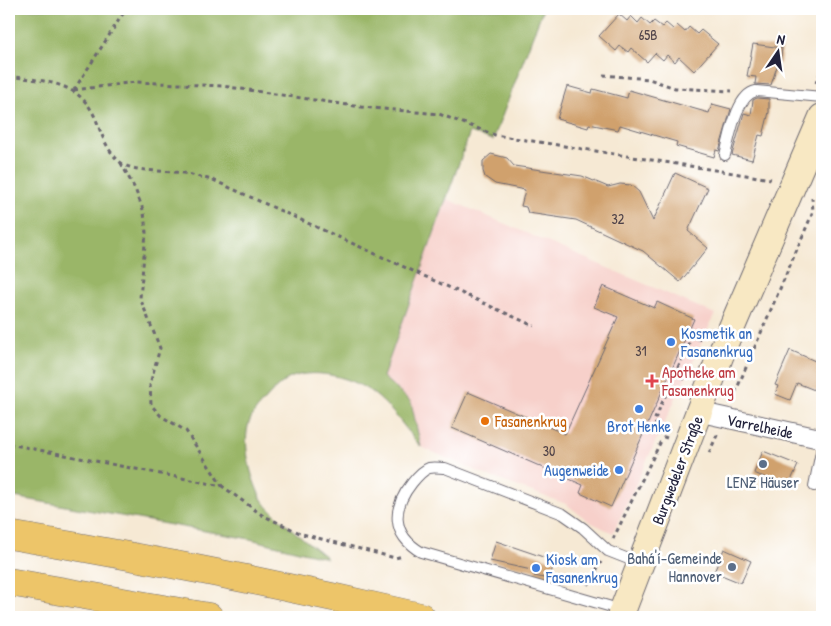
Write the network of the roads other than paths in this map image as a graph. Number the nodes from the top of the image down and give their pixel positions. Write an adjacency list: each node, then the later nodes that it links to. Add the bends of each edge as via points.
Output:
1 (822, 97): 3 (lane, via 750,92 740,102)
2 (822, 118): 4 (main road, Burgwedeler Straße, via 802,187 726,341)
3 (725, 155)
4 (699, 412): 5 (street, Varrelheide); 9 (main road, Burgwedeler Straße)
5 (822, 439)
6 (822, 447): 7 (lane)
7 (814, 486)
8 (9, 535): 13 (highway, via 293,587)
9 (642, 564): 11 (main road, Burgwedeler Straße); 11 (lane, via 608,551 584,528 563,514 445,468 429,468 402,495 398,523 411,546 421,552)
10 (9, 582): 12 (highway)
11 (622, 614)
12 (209, 617)
13 (421, 617)

